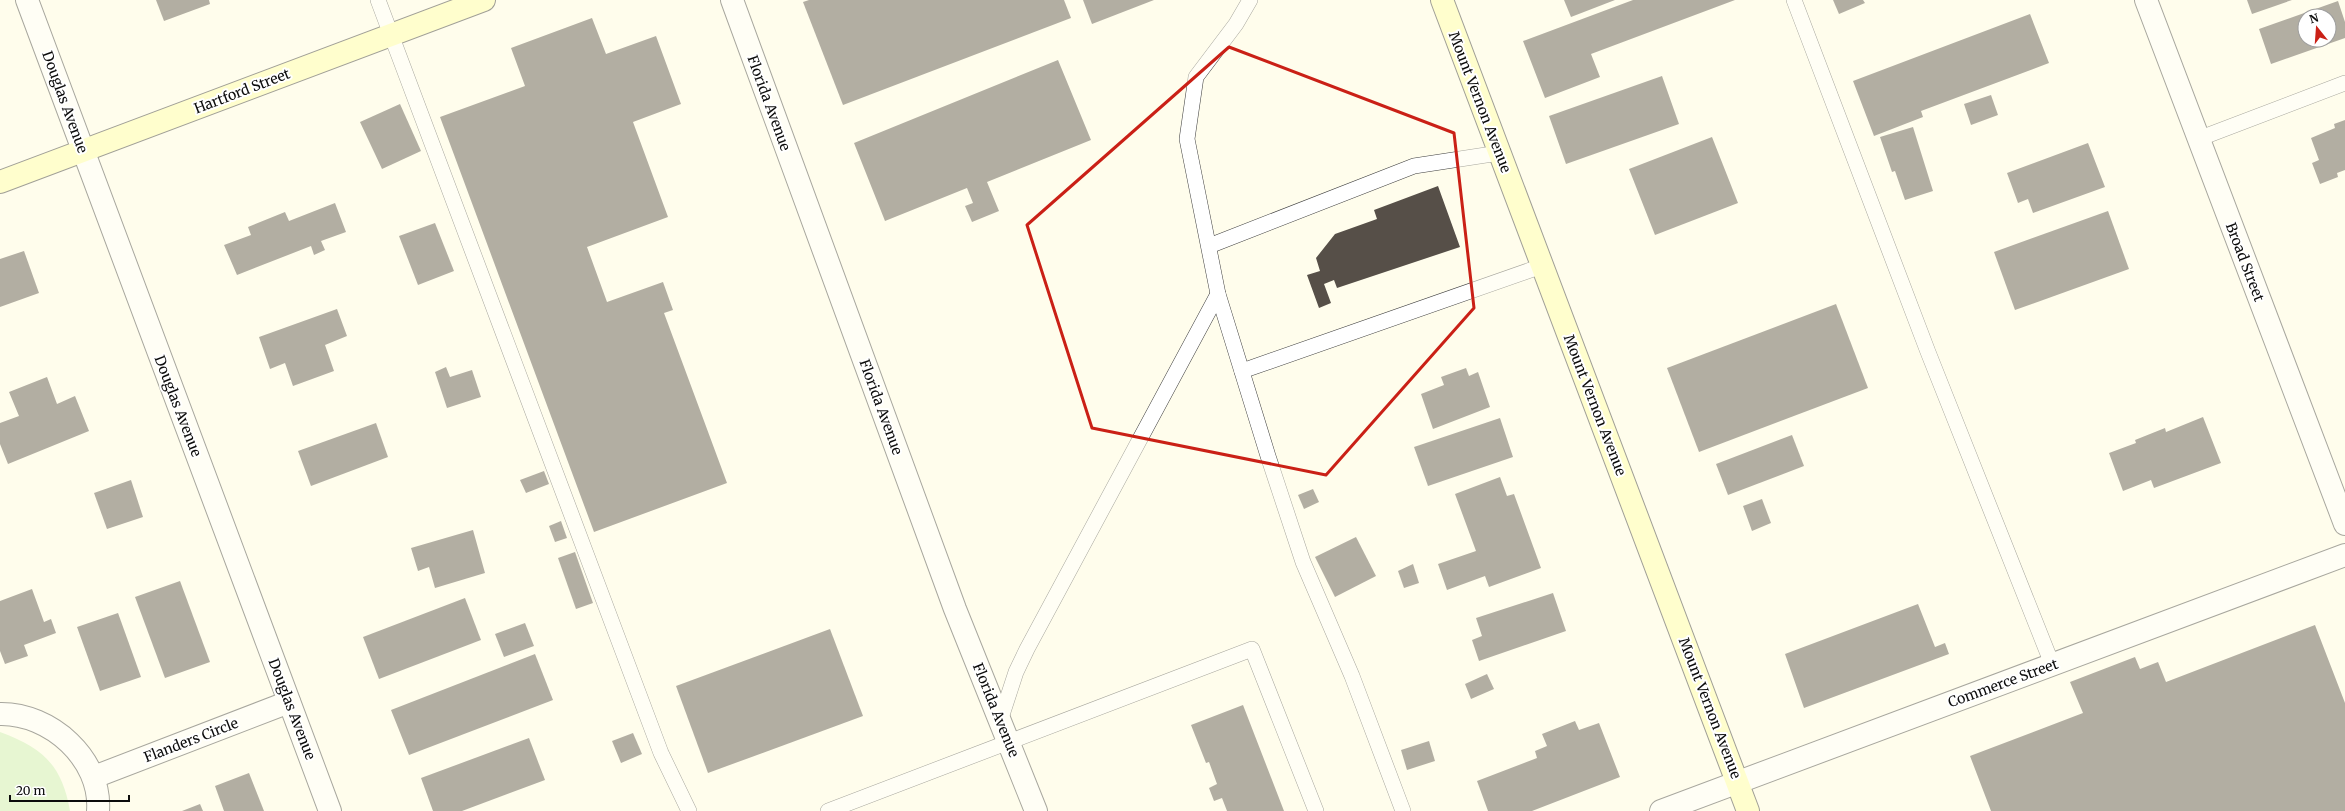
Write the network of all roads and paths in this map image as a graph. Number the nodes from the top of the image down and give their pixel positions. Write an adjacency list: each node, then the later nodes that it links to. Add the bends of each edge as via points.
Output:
1 (27, 0): 12 (street, Douglas Avenue)
2 (378, 0): 9 (lane)
3 (484, 0): 9 (street, Hartford Street)
4 (732, 0): 24 (street, Florida Avenue, via 955,609)
5 (1442, 0): 13 (street, Mount Vernon Avenue)
6 (1794, 0): 21 (lane, via 1928,352)
7 (2146, 0): 11 (street, Broad Street)
8 (1245, 2): 15 (lane, via 1236,24 1196,77 1190,112 1187,139)
9 (391, 35): 12 (street, Hartford Street); 30 (lane, via 658,745)
10 (2345, 83): 11 (lane)
11 (2198, 139): 19 (street, Broad Street)
12 (83, 151): 14 (street, Hartford Street); 22 (street, Douglas Avenue)
13 (1500, 153): 15 (lane, via 1414,166); 16 (street, Mount Vernon Avenue)
14 (0, 182)
15 (1208, 246): 17 (lane)
16 (1542, 266): 18 (lane); 27 (street, Mount Vernon Avenue)
17 (1218, 294): 18 (lane); 24 (lane, via 1027,649)
18 (1242, 371): 34 (lane, via 1303,562 1352,676)
19 (2345, 524)
20 (2345, 555): 21 (street, Commerce Street)
21 (2052, 664): 27 (street, Commerce Street)
22 (289, 702): 26 (street, Flanders Circle); 29 (street, Douglas Avenue)
23 (0, 714): 26 (street, via 35,720 60,734 80,753)
24 (1000, 720): 25 (street, Florida Avenue)
25 (1008, 741): 31 (lane); 32 (street, Florida Avenue); 33 (lane, via 1252,649)
26 (94, 777): 28 (street)
27 (1738, 782): 35 (street, Commerce Street); 36 (street, Mount Vernon Avenue)
28 (98, 811)
29 (330, 811)
30 (689, 811)
31 (828, 811)
32 (1036, 811)
33 (1316, 811)
34 (1403, 811)
35 (1661, 811)
36 (1748, 811)

